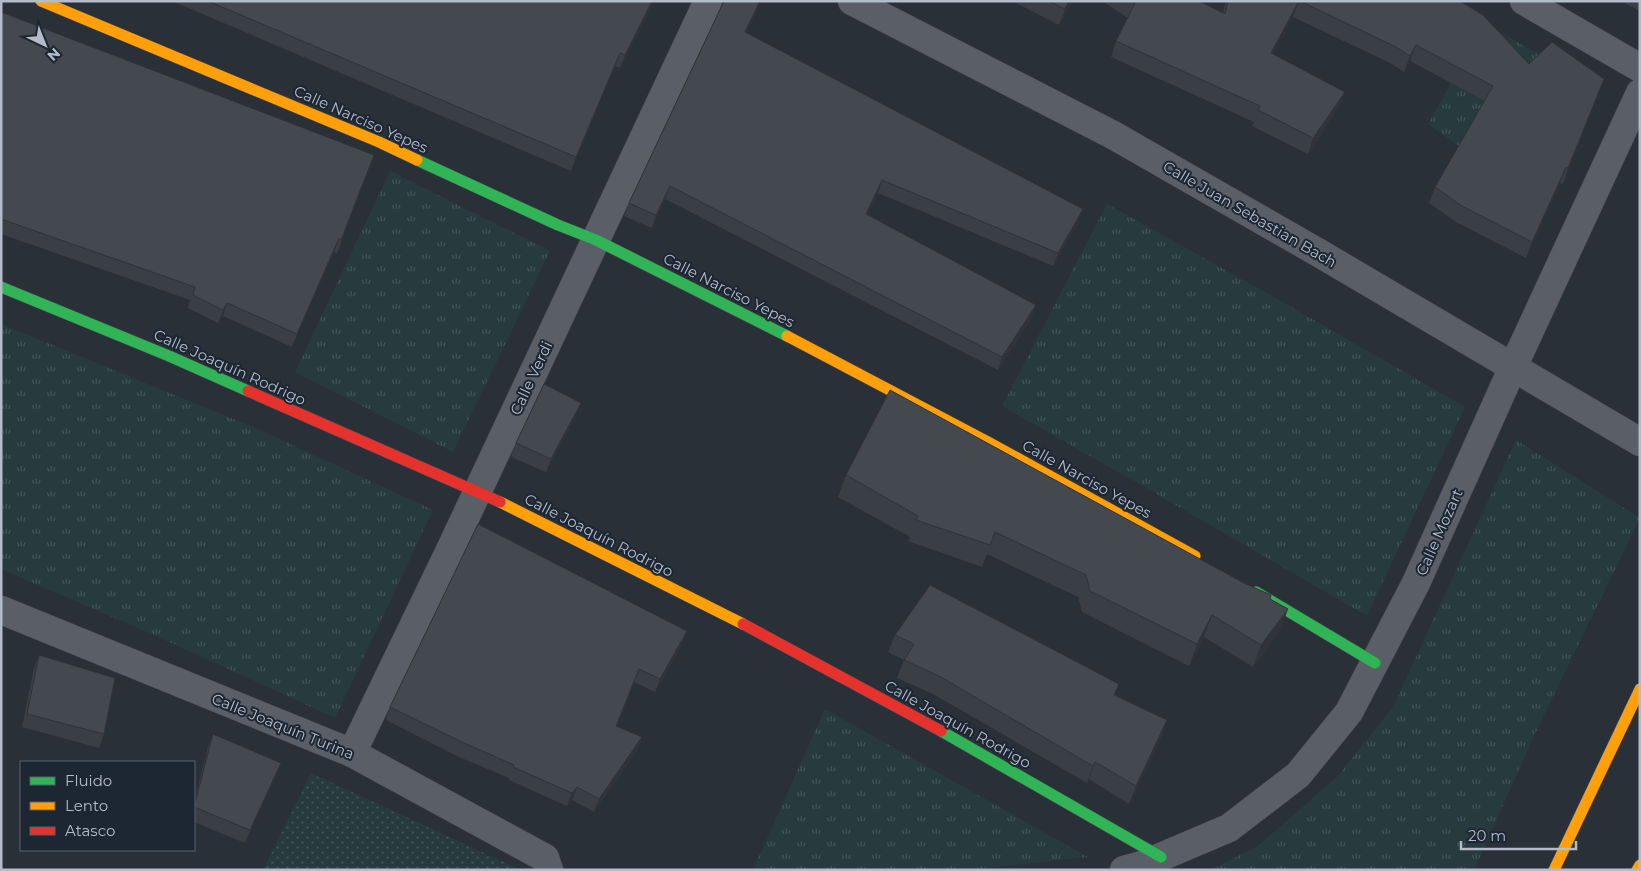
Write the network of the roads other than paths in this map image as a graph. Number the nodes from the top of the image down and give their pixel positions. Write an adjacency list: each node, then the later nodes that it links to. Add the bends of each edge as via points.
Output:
1 (41, 1): 7 (street, Calle Narciso Yepes, via 379,142)
2 (708, 1): 7 (street, Calle Verdi)
3 (852, 1): 9 (street, Calle Juan Sebastian Bach, via 1113,135)
4 (1524, 1): 5 (street)
5 (1640, 68)
6 (1640, 93): 9 (street, Calle Mozart)
7 (596, 240): 11 (street, Calle Verdi); 12 (street, Calle Narciso Yepes, via 990,443)
8 (1, 286): 11 (street, Calle Joaquín Rodrigo)
9 (1513, 367): 10 (street, Calle Juan Sebastian Bach); 15 (street, Calle Mozart, via 1416,583)
10 (1640, 442)
11 (477, 492): 17 (street, Calle Verdi); 18 (street, Calle Joaquín Rodrigo, via 773,640 964,743)
12 (1206, 563)
13 (1248, 588): 15 (street)
14 (1, 610): 17 (street, Calle Joaquín Turina)
15 (1375, 663): 18 (street, Calle Mozart, via 1349,712 1298,774 1229,828)
16 (1640, 689): 22 (street)
17 (352, 753): 20 (street, Calle Joaquín Turina, via 545,858)
18 (1161, 857): 21 (street, Calle Mozart)
19 (1640, 865): 23 (street)
20 (549, 870)
21 (1124, 870)
22 (1554, 870)
23 (1637, 870)

